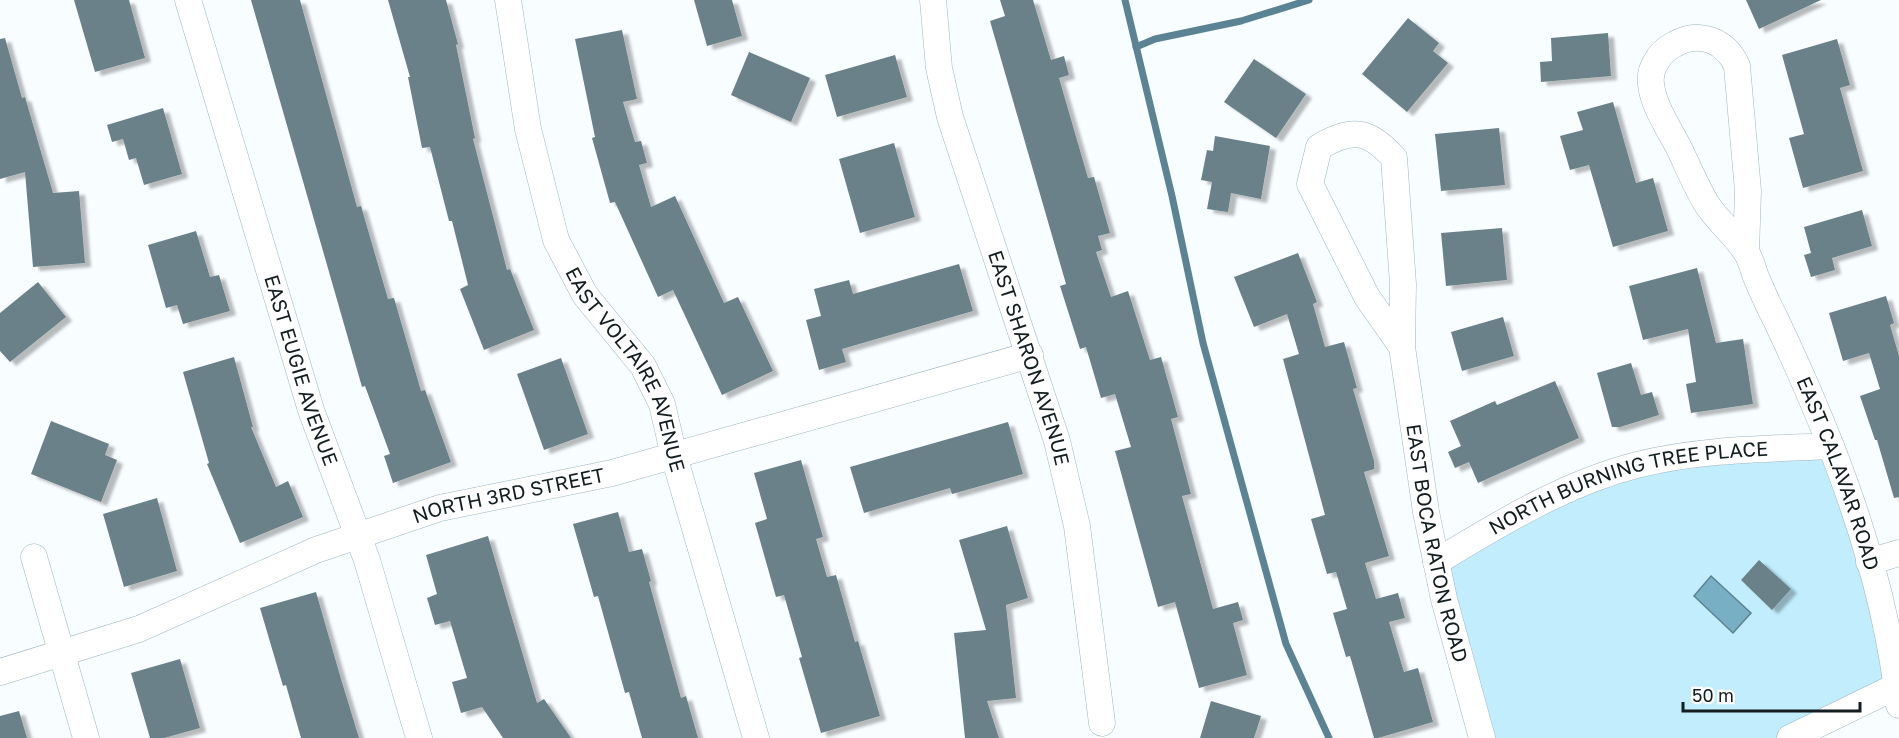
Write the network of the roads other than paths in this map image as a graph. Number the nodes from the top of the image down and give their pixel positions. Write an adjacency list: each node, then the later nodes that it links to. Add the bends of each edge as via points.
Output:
1 (188, 0): 9 (street, EAST EUGIE AVENUE, via 311,410)
2 (508, 0): 8 (street, EAST VOLTAIRE AVENUE, via 528,129 556,240 585,295 643,366 662,404)
3 (933, 0): 6 (street, EAST SHARON AVENUE, via 939,68 950,117)
4 (1746, 252): 4 (street, EAST CALAVAR ROAD, via 1748,191 1737,66 1721,44 1707,38 1685,38 1659,56 1652,69 1656,103 1707,204); 7 (street, EAST CALAVAR ROAD)
5 (1402, 346): 5 (street, EAST BOCA RATON ROAD, via 1403,284 1394,158 1370,136 1353,134 1331,140 1319,147 1311,184 1367,297); 12 (street, EAST BOCA RATON ROAD)
6 (1030, 355): 8 (street, NORTH 3RD STREET); 17 (street, EAST SHARON AVENUE, via 1057,441 1077,526)
7 (1832, 446): 12 (street, NORTH BURNING TREE PLACE, via 1682,456 1617,470 1575,485); 13 (street, EAST CALAVAR ROAD)
8 (674, 456): 9 (street, NORTH 3RD STREET, via 612,473 440,508); 20 (street, EAST VOLTAIRE AVENUE)
9 (358, 535): 14 (street, NORTH 3RD STREET, via 139,629); 19 (street, EAST EUGIE AVENUE)
10 (1899, 553): 13 (street)
11 (34, 557): 14 (street)
12 (1436, 562): 21 (street, EAST BOCA RATON ROAD)
13 (1869, 562): 16 (street, EAST CALAVAR ROAD, via 1882,607)
14 (62, 654): 15 (street, NORTH 3RD STREET); 18 (street)
15 (0, 672)
16 (1898, 695): 22 (street)
17 (1102, 723)
18 (86, 738)
19 (419, 738)
20 (756, 738)
21 (1482, 738)
22 (1790, 738)

